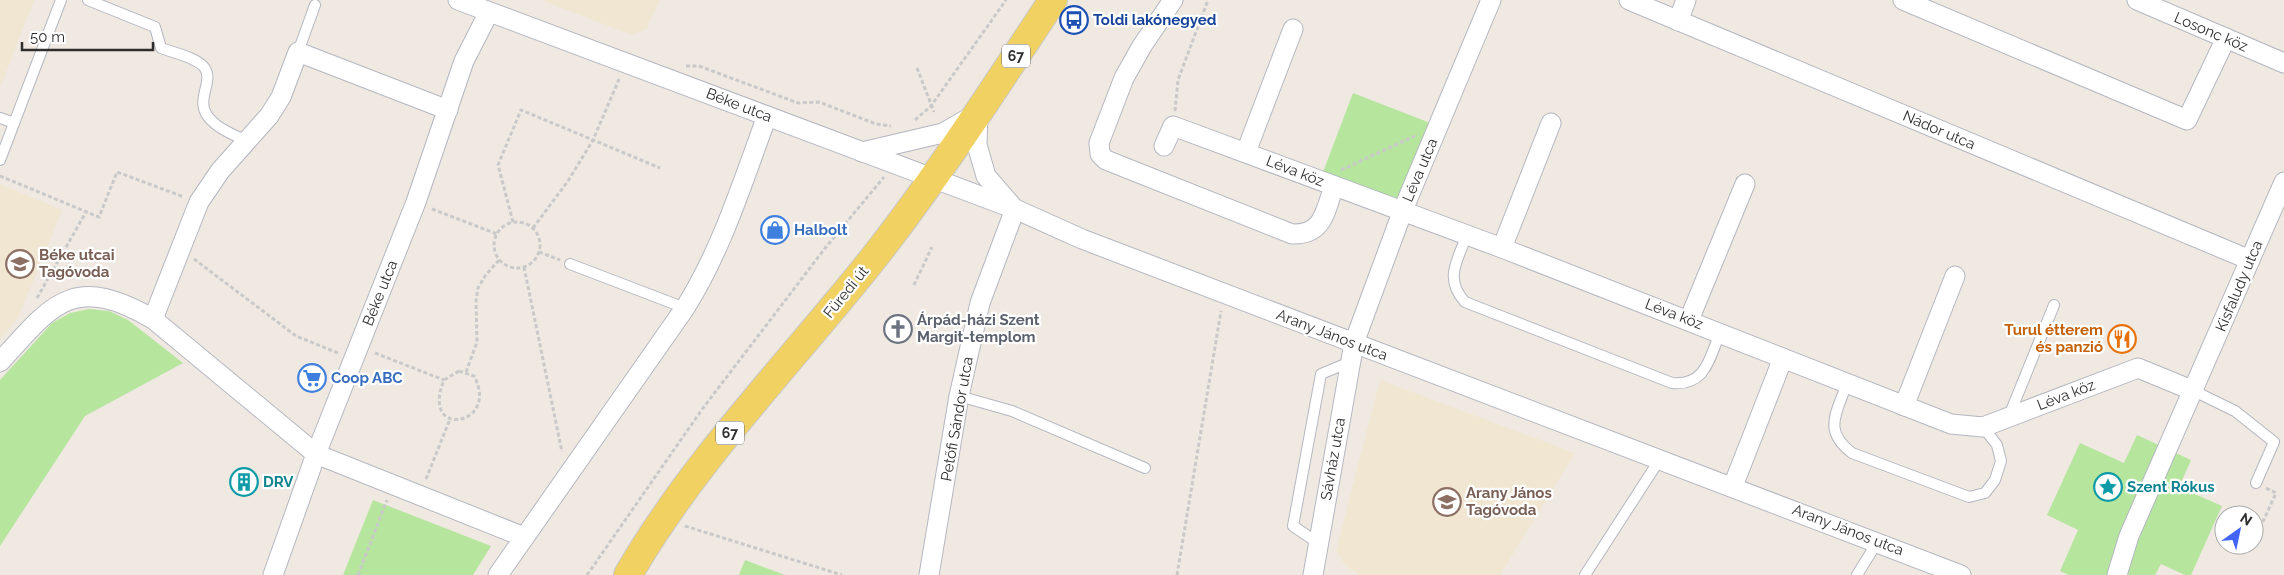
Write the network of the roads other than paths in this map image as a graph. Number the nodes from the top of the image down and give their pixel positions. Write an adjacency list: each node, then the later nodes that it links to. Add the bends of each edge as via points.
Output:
1 (61, 0): 22 (lane)
2 (88, 0): 24 (lane, via 155,27 161,48 198,62 206,69 208,77 202,100 204,112 212,122)
3 (458, 0): 12 (street, Béke utca)
4 (1053, 0): 19 (main road, Füredi út / 67)
5 (1173, 0): 31 (street, via 1124,78 1099,143 1100,154 1106,160 1292,234 1315,230 1322,221)
6 (1491, 0): 34 (street, Léva utca)
7 (1629, 0): 13 (street, Nádor utca)
8 (1686, 0): 13 (street)
9 (2137, 0): 15 (street, Losonc köz)
10 (1908, 1): 15 (street, via 2187,120)
11 (315, 4): 16 (lane)
12 (489, 12): 18 (street, Béke utca, via 464,61); 20 (street, Béke utca)
13 (1678, 20): 37 (street, Nádor utca)
14 (1293, 29): 27 (street)
15 (2226, 38): 17 (street, Losonc köz)
16 (298, 52): 18 (street); 24 (street, via 269,116)
17 (2284, 64)
18 (448, 110): 55 (street, Béke utca, via 416,202)
19 (978, 113): 26 (street, via 942,133); 29 (main road, Füredi út / 67); 33 (street, via 977,145 986,176)
20 (767, 116): 26 (street, Béke utca); 41 (street, via 716,251 704,279)
21 (0, 118): 22 (lane)
22 (14, 123): 28 (lane)
23 (1551, 123): 36 (street)
24 (246, 140): 42 (street, via 199,202)
25 (1164, 146): 27 (street, Léva köz, via 1173,126)
26 (862, 152): 29 (street, Béke utca)
27 (1246, 152): 31 (street, Léva köz)
28 (0, 160)
29 (933, 178): 33 (street, Arany János utca); 67 (main road, Füredi út / 67, via 876,254 706,462)
30 (2284, 182): 37 (street, Kisfaludy utca)
31 (1327, 183): 34 (street, Léva köz)
32 (1745, 184): 43 (street)
33 (1015, 209): 45 (street, Arany János utca, via 1082,239); 51 (street, Petőfi Sándor utca, via 980,303)
34 (1403, 210): 35 (street, Léva köz); 45 (street, Léva utca)
35 (1467, 235): 36 (street, Léva köz); 44 (lane, via 1452,280 1456,292 1465,302 1672,383 1686,384 1697,379 1704,371)
36 (1502, 248): 43 (street, Léva köz)
37 (2250, 260): 50 (street, Kisfaludy utca)
38 (570, 264): 41 (lane)
39 (1955, 276): 52 (street)
40 (2054, 305): 53 (lane)
41 (685, 308): 61 (street)
42 (153, 319): 47 (street, via 109,300 88,296 68,300 55,306 32,326); 55 (street)
43 (1689, 320): 44 (street, Léva köz)
44 (1720, 333): 46 (street, Léva köz)
45 (1354, 343): 48 (street, Sávház utca); 56 (street, Arany János utca)
46 (1782, 358): 49 (street, Léva köz); 59 (street)
47 (0, 362)
48 (1350, 362): 63 (street, Sávház utca); 63 (lane, via 1321,374 1294,526)
49 (1847, 384): 52 (street, Léva köz); 54 (lane, via 1833,423 1834,434 1841,445 1852,453 1969,497 1985,493 1995,480 2001,461 1997,445)
50 (2194, 391): 53 (street, Léva köz, via 2138,368); 58 (lane, via 2235,411 2274,442); 60 (street, Kisfaludy utca)
51 (959, 396): 57 (lane, via 1012,411); 68 (street, Petőfi Sándor utca)
52 (1904, 406): 54 (street, Léva köz, via 1952,424)
53 (2009, 416): 54 (street, Léva köz)
54 (1983, 427)
55 (316, 454): 61 (street); 65 (street, Béke utca)
56 (1660, 459): 59 (street, Arany János utca); 69 (lane)
57 (1145, 468)
58 (2256, 483)
59 (1733, 486): 62 (street, Arany János utca)
60 (2129, 536): 72 (street); 73 (street)
61 (524, 537): 66 (street)
62 (1878, 542): 70 (lane); 71 (street, Arany János utca)
63 (1318, 543): 64 (street, Sávház utca)
64 (1316, 573)
65 (274, 575)
66 (498, 575)
67 (628, 575)
68 (930, 575)
69 (1586, 575)
70 (1857, 575)
71 (1961, 575)
72 (2103, 575)
73 (2117, 575)

